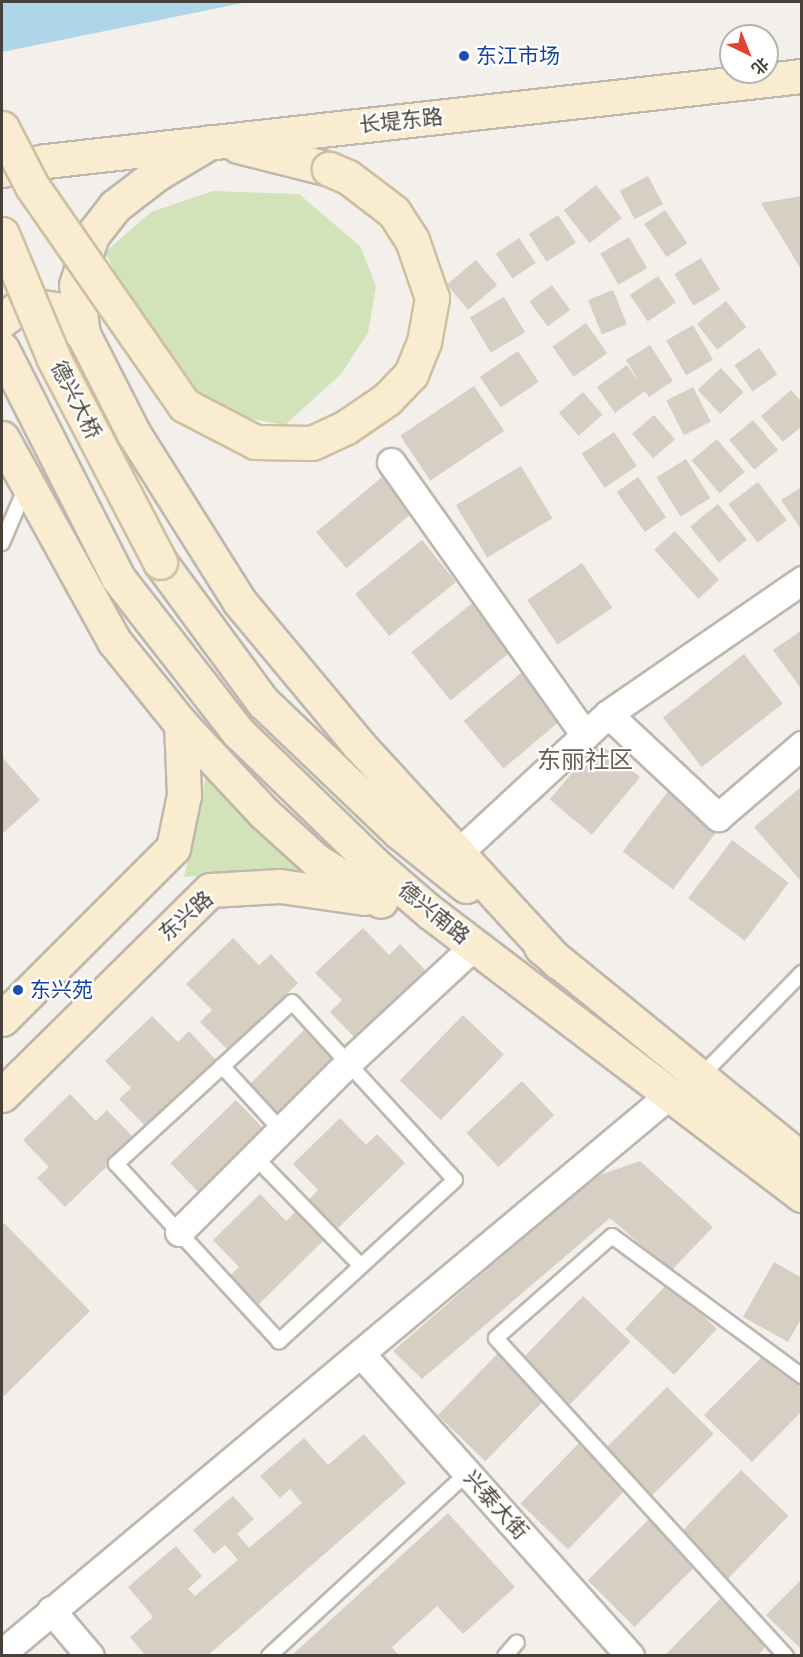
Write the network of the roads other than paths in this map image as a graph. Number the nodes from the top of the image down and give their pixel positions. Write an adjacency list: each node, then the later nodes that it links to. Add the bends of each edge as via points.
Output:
1 (801, 76): 3 (main road, 长堤东路)
2 (2, 128): 3 (main road, bridge, via 32,186 184,405 255,442 312,443 346,427 387,399 411,374 424,342 432,298 412,240 394,212 348,177)
3 (214, 142): 4 (main road, 长堤东路, via 46,161); 7 (main road, via 158,173 115,206 92,235 76,285)
4 (2, 170)
5 (2, 234): 13 (main road, 德兴大桥, bridge, via 54,359)
6 (2, 320): 7 (main road, via 23,304 59,310)
7 (83, 334): 20 (main road, via 134,434 239,601 358,744)
8 (2, 349): 14 (main road, 德兴大桥)
9 (2, 438): 11 (main road)
10 (391, 462): 18 (street)
11 (27, 485): 12 (lane); 17 (main road, via 114,641)
12 (2, 543)
13 (160, 562): 24 (main road, 德兴南路, via 263,702 399,832)
14 (118, 578): 22 (main road, 德兴南路, via 238,732 373,863)
15 (801, 580): 16 (street)
16 (608, 714): 18 (street); 19 (street, via 718,817)
17 (181, 724): 21 (main road, via 264,813 317,861); 26 (main road, via 184,795 173,848)
18 (585, 735): 20 (street)
19 (801, 746)
20 (458, 853): 24 (main road)
21 (381, 901): 22 (main road, 东兴路); 31 (main road, 东兴路, via 280,886 210,890)
22 (430, 912): 23 (main road, 德兴南路)
23 (475, 945): 27 (street); 30 (main road, 德兴南路)
24 (558, 962): 29 (main road, 德兴南路)
25 (801, 973): 29 (lane)
26 (2, 1020)
27 (348, 1063): 28 (lane, via 292,1002); 32 (street); 37 (lane, via 455,1180)
28 (222, 1066): 32 (lane); 36 (lane, via 116,1164)
29 (700, 1077): 34 (main road, 德兴南路)
30 (670, 1094): 35 (main road, 德兴南路); 38 (street)
31 (2, 1095)
32 (281, 1130): 33 (street)
33 (255, 1156): 36 (street); 37 (lane)
34 (801, 1160)
35 (801, 1195)
36 (179, 1232): 37 (lane, via 279,1341)
37 (361, 1266)
38 (362, 1355): 40 (street, 兴泰大街); 41 (street)
39 (801, 1376): 48 (lane, via 612,1236 496,1338)
40 (467, 1473): 45 (lane); 47 (street, 兴泰大街)
41 (51, 1610): 43 (street); 44 (street)
42 (518, 1642): 46 (lane)
43 (2, 1653)
44 (90, 1656)
45 (269, 1656)
46 (505, 1656)
47 (630, 1656)
48 (786, 1656)

